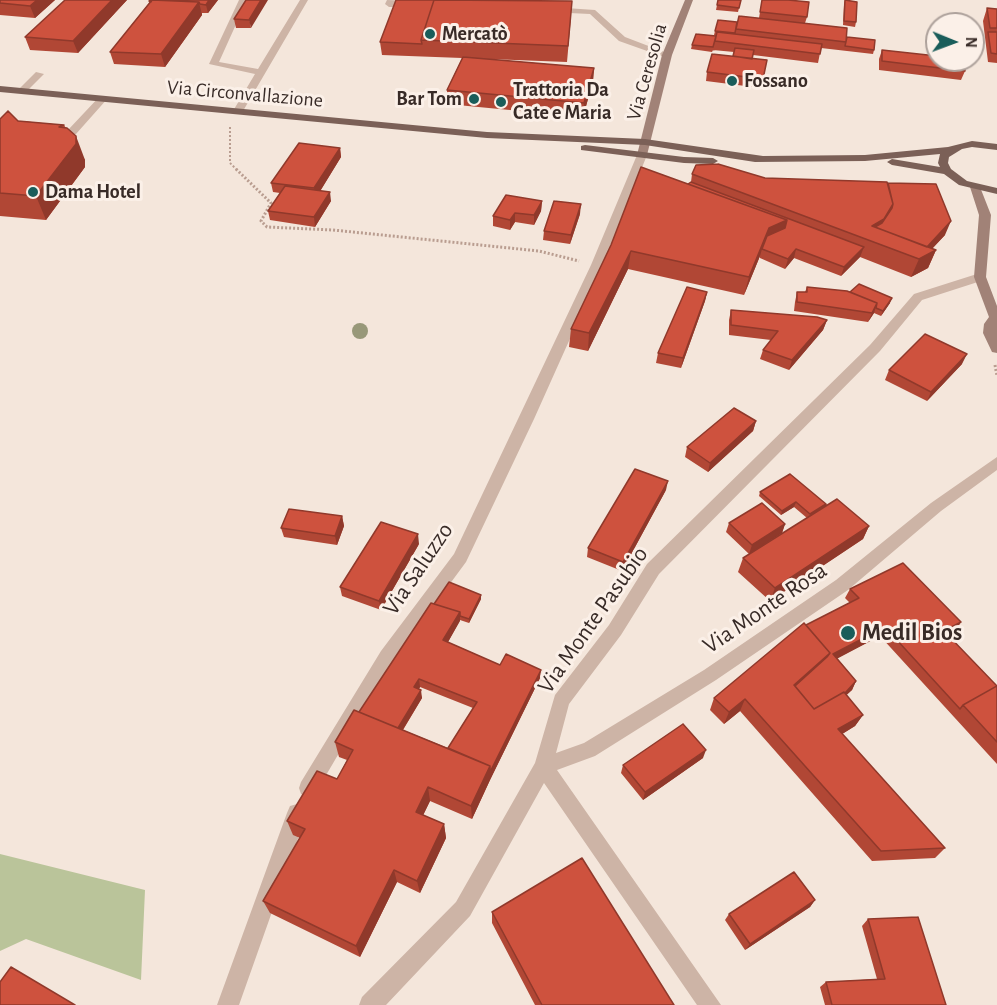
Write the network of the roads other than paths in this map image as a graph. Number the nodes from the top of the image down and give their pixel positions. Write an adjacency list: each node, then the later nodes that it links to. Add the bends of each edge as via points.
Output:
1 (243, 0): 8 (street, via 214,64)
2 (304, 0): 8 (street)
3 (391, 0): 5 (street, via 389,4)
4 (689, 0): 7 (main road, Via Ceresolia)
5 (428, 5)
6 (545, 10): 7 (street, via 591,12 622,39)
7 (667, 55): 16 (main road, Via Ceresolia)
8 (260, 72): 13 (street)
9 (39, 74): 11 (street)
10 (0, 89): 11 (main road, Via Circonvallazione)
11 (22, 91): 12 (main road, Via Circonvallazione)
12 (103, 98): 13 (main road, Via Circonvallazione); 14 (street)
13 (238, 111): 16 (main road, Via Circonvallazione)
14 (72, 132)
15 (997, 147): 17 (main road, Via Circonvallazione, via 972,144)
16 (644, 148): 18 (main road, Via Circonvallazione, via 684,160); 27 (street, Via Saluzzo, via 597,265 460,558 387,656 303,796)
17 (950, 150): 18 (main road, Via Circonvallazione); 19 (main road, via 944,156)
18 (865, 158): 19 (main road, Via Circonvallazione)
19 (947, 171): 20 (main road)
20 (975, 187): 21 (main road); 22 (main road, via 985,215)
21 (997, 191)
22 (980, 277): 23 (main road); 26 (street, Via Monte Pasubio, via 918,297 875,348 653,569 615,630 561,701)
23 (996, 316): 24 (main road, via 989,333)
24 (997, 349)
25 (997, 462): 26 (street, Via Monte Rosa, via 842,585 710,675 589,750)
26 (543, 766): 28 (street, Via Monte Pasubio, via 463,909); 29 (street)
27 (228, 1005)
28 (370, 1005)
29 (710, 1005)

